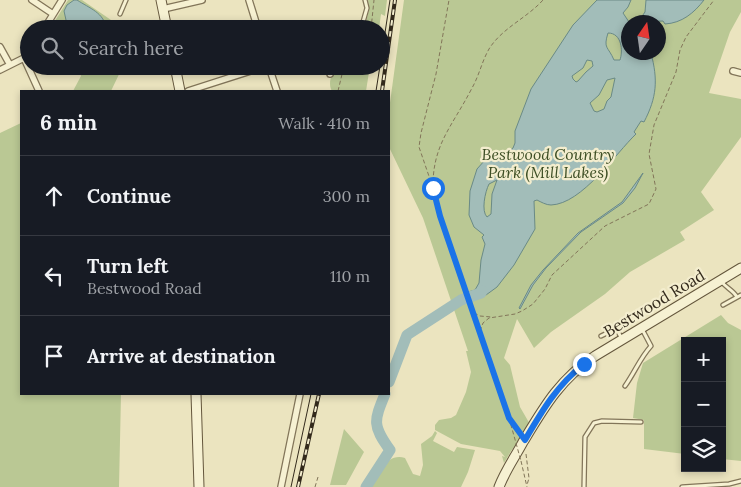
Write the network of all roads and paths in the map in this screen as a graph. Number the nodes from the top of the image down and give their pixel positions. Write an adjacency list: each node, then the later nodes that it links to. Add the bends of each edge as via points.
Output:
1 (32, 0): 12 (street)
2 (62, 0): 12 (street)
3 (126, 0): 13 (lane)
4 (202, 0): 11 (street)
5 (249, 0): 16 (street)
6 (365, 0): 17 (lane)
7 (374, 0): 18 (path)
8 (448, 0): 35 (path, via 436,74 420,140)
9 (543, 0): 35 (path, via 512,25 490,49 472,90 438,148)
10 (714, 0): 41 (path, via 686,37 676,72 654,125 650,154 656,189 649,204 605,226 552,275 533,304 522,312)
11 (162, 4): 15 (main road)
12 (53, 14): 14 (street)
13 (120, 14)
14 (49, 20)
15 (165, 20)
16 (255, 20)
17 (363, 20)
18 (372, 20)
19 (0, 47): 21 (street)
20 (20, 60): 21 (street)
21 (10, 65): 22 (street)
22 (0, 70)
23 (733, 71): 24 (street)
24 (741, 73)
25 (32, 75): 31 (street)
26 (177, 75): 32 (main road)
27 (240, 75): 30 (street)
28 (272, 75): 33 (street)
29 (342, 75): 34 (path)
30 (199, 89)
31 (39, 90)
32 (180, 90)
33 (278, 90)
34 (338, 90)
35 (433, 188): 40 (path)
36 (741, 268): 37 (main road, Bestwood Road)
37 (721, 280): 38 (lane, via 725,287); 44 (main road, Bestwood Road)
38 (739, 296): 39 (lane)
39 (723, 305)
40 (472, 311): 41 (path, via 480,316); 45 (path)
41 (495, 317): 45 (path, via 484,321)
42 (630, 322): 43 (lane)
43 (616, 328): 46 (lane); 47 (lane)
44 (642, 328): 47 (main road, Bestwood Road); 48 (lane, via 651,346)
45 (480, 331): 51 (path)
46 (601, 336)
47 (622, 340): 53 (main road, Bestwood Road, via 584,364 563,383 547,402)
48 (625, 386)
49 (196, 395): 59 (main road)
50 (300, 395): 60 (street)
51 (509, 418): 53 (path); 58 (path, bridge)
52 (641, 422): 63 (lane, via 594,423 585,437)
53 (525, 440): 58 (path); 62 (main road, Bestwood Road)
54 (741, 476): 56 (lane)
55 (318, 478): 61 (path)
56 (740, 481): 57 (lane)
57 (729, 485): 64 (lane)
58 (527, 486)
59 (199, 487)
60 (281, 487)
61 (315, 487)
62 (499, 487)
63 (584, 487)
64 (682, 487)

